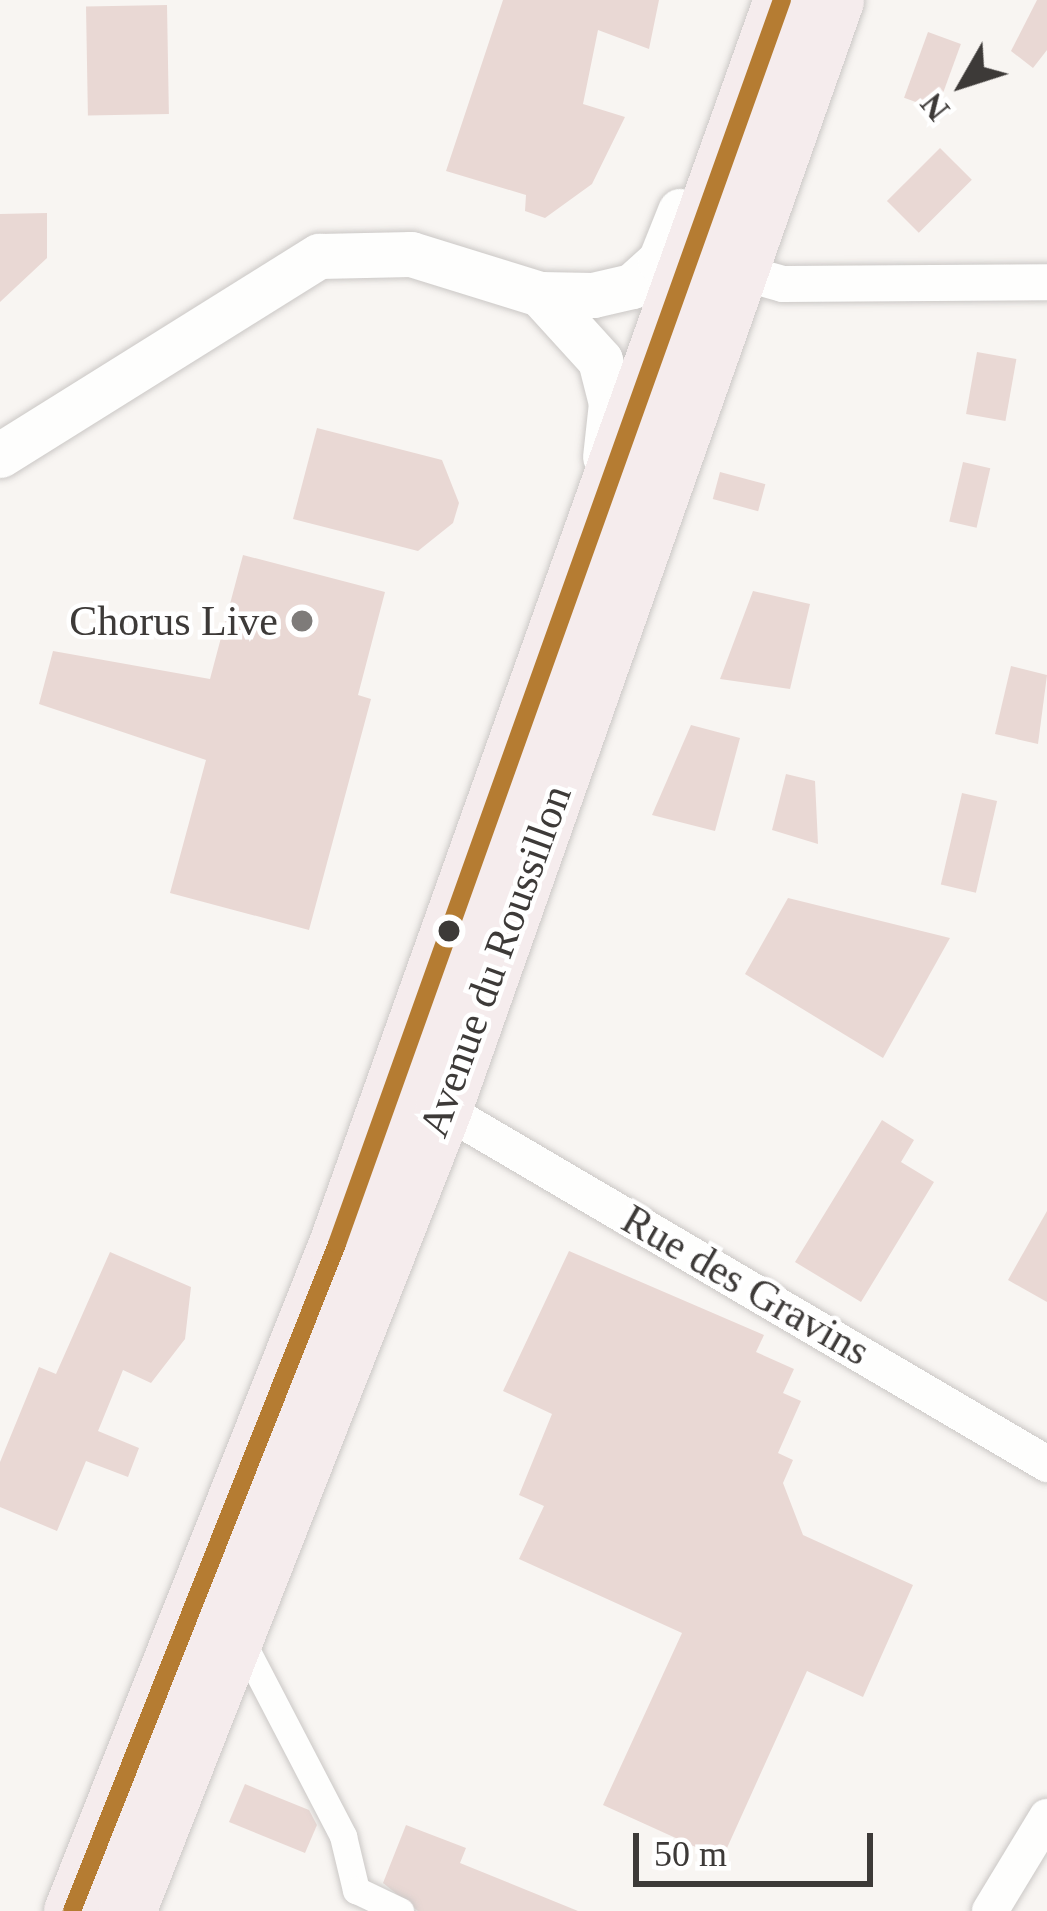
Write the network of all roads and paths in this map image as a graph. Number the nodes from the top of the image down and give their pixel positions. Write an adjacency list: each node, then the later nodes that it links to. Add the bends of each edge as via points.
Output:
1 (778, 0): 5 (street, via 731,76 660,262 632,286); 7 (main road, Avenue du Roussillon)
2 (836, 0): 3 (main road, Avenue du Roussillon)
3 (740, 272): 4 (street, via 783,284); 8 (main road, Avenue du Roussillon)
4 (1047, 283)
5 (540, 294): 6 (street, via 411,254 319,256); 7 (street, via 601,360 611,403)
6 (0, 455)
7 (599, 505): 12 (main road, Avenue du Roussillon, via 337,1244)
8 (443, 1109): 9 (street, Rue des Gravins); 10 (main road, Avenue du Roussillon)
9 (1047, 1464)
10 (238, 1634): 13 (main road, Avenue du Roussillon); 14 (street, via 343,1836 356,1890)
11 (1047, 1817): 15 (street)
12 (72, 1911)
13 (127, 1911)
14 (400, 1911)
15 (990, 1911)

